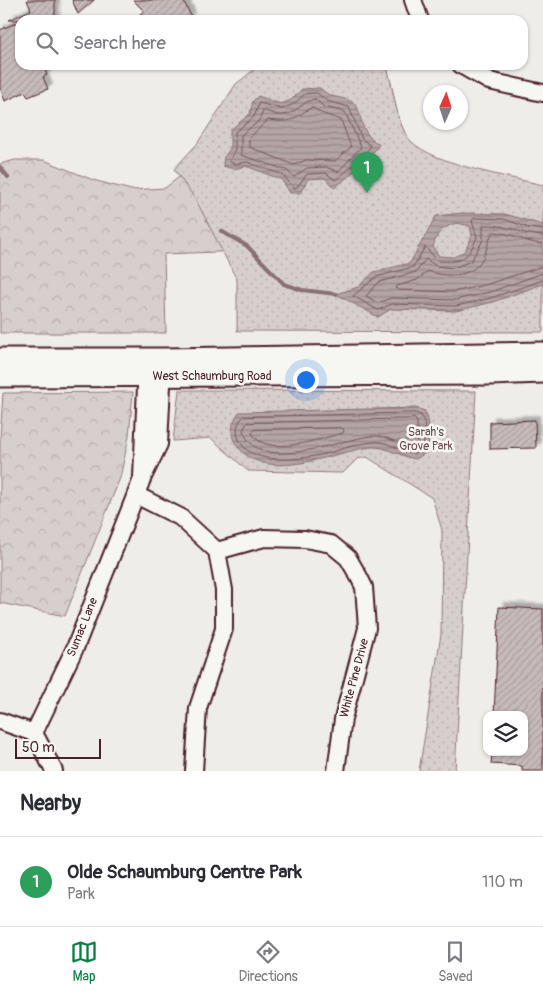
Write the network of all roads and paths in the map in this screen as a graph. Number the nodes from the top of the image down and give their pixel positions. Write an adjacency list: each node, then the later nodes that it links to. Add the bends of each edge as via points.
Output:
1 (413, 0): 2 (street)
2 (418, 15)
3 (470, 70): 4 (street, via 489,81)
4 (543, 94)
5 (543, 353): 7 (main road, West Schaumburg Road)
6 (0, 359): 7 (main road, West Schaumburg Road)
7 (155, 368): 8 (main road, West Schaumburg Road); 9 (main road, West Schaumburg Road); 10 (street, Sumac Lane, via 142,479)
8 (543, 372)
9 (0, 376)
10 (136, 495): 11 (street, via 180,517); 13 (street, Sumac Lane, via 75,648)
11 (217, 551): 15 (street, via 224,590 224,629 198,708); 16 (street, White Pine Drive, via 264,538 306,539 331,544 348,558 362,582 367,628 343,719)
12 (0, 721): 13 (street)
13 (34, 733): 14 (street)
14 (54, 771)
15 (194, 771)
16 (336, 771)

